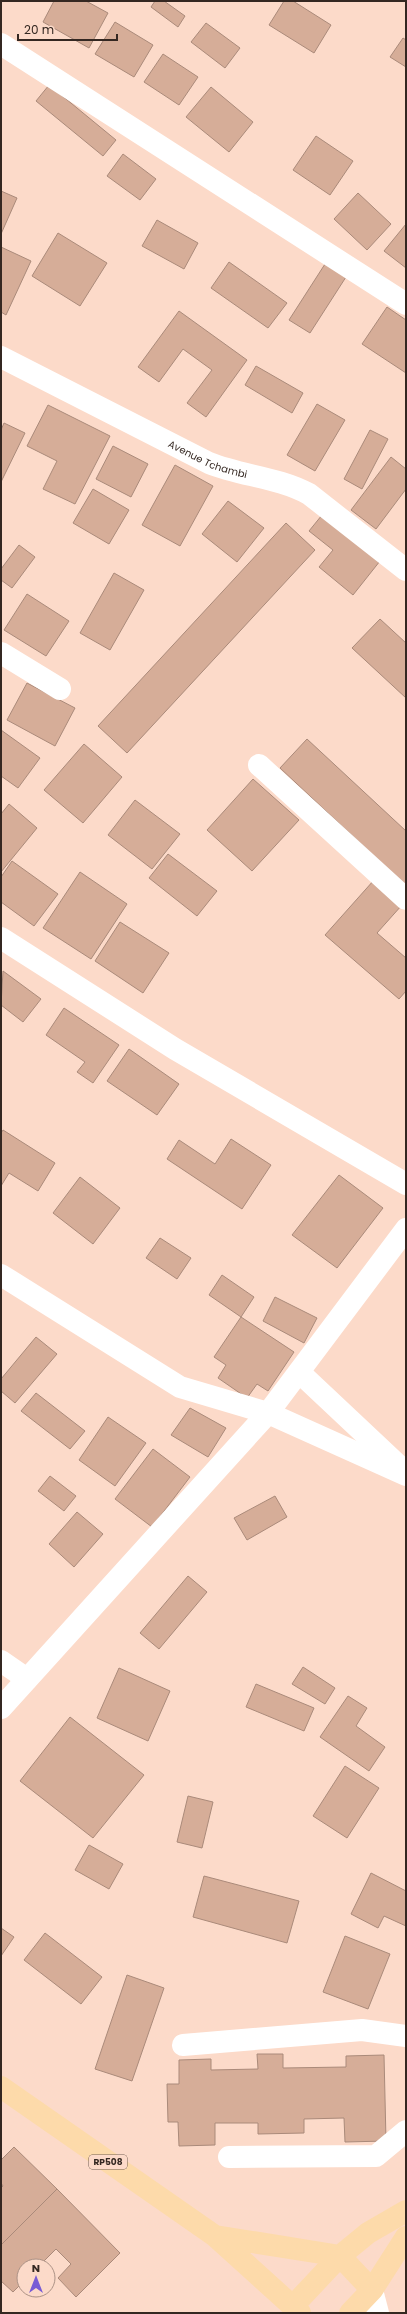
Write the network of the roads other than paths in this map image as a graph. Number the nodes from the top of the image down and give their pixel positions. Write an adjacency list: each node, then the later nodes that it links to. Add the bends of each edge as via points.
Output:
1 (1, 44): 2 (street)
2 (406, 304)
3 (1, 357): 4 (street, Avenue Tchambi, via 209,463 297,487)
4 (406, 570)
5 (1, 653): 6 (street)
6 (60, 689)
7 (259, 765): 8 (street)
8 (406, 899)
9 (1, 938): 10 (street, via 175,1050)
10 (406, 1184)
11 (406, 1229): 13 (street)
12 (1, 1275): 14 (street, via 180,1387)
13 (299, 1372): 14 (street); 15 (street)
14 (268, 1413): 15 (street); 17 (street)
15 (406, 1474)
16 (1, 1661): 17 (street)
17 (27, 1679): 18 (street)
18 (1, 1708)
19 (406, 2036): 20 (street, via 362,2030)
20 (183, 2045)
21 (1, 2086): 25 (main road, RP508)
22 (406, 2131): 23 (street, via 376,2156)
23 (229, 2157)
24 (406, 2211): 27 (main road, RP508, via 368,2233)
25 (215, 2236): 27 (main road, RP508); 29 (main road, RP508)
26 (406, 2237): 28 (main road)
27 (340, 2256): 28 (main road); 29 (main road, RP508)
28 (372, 2290): 30 (main road); 31 (street)
29 (295, 2311)
30 (350, 2313)
31 (378, 2313)

